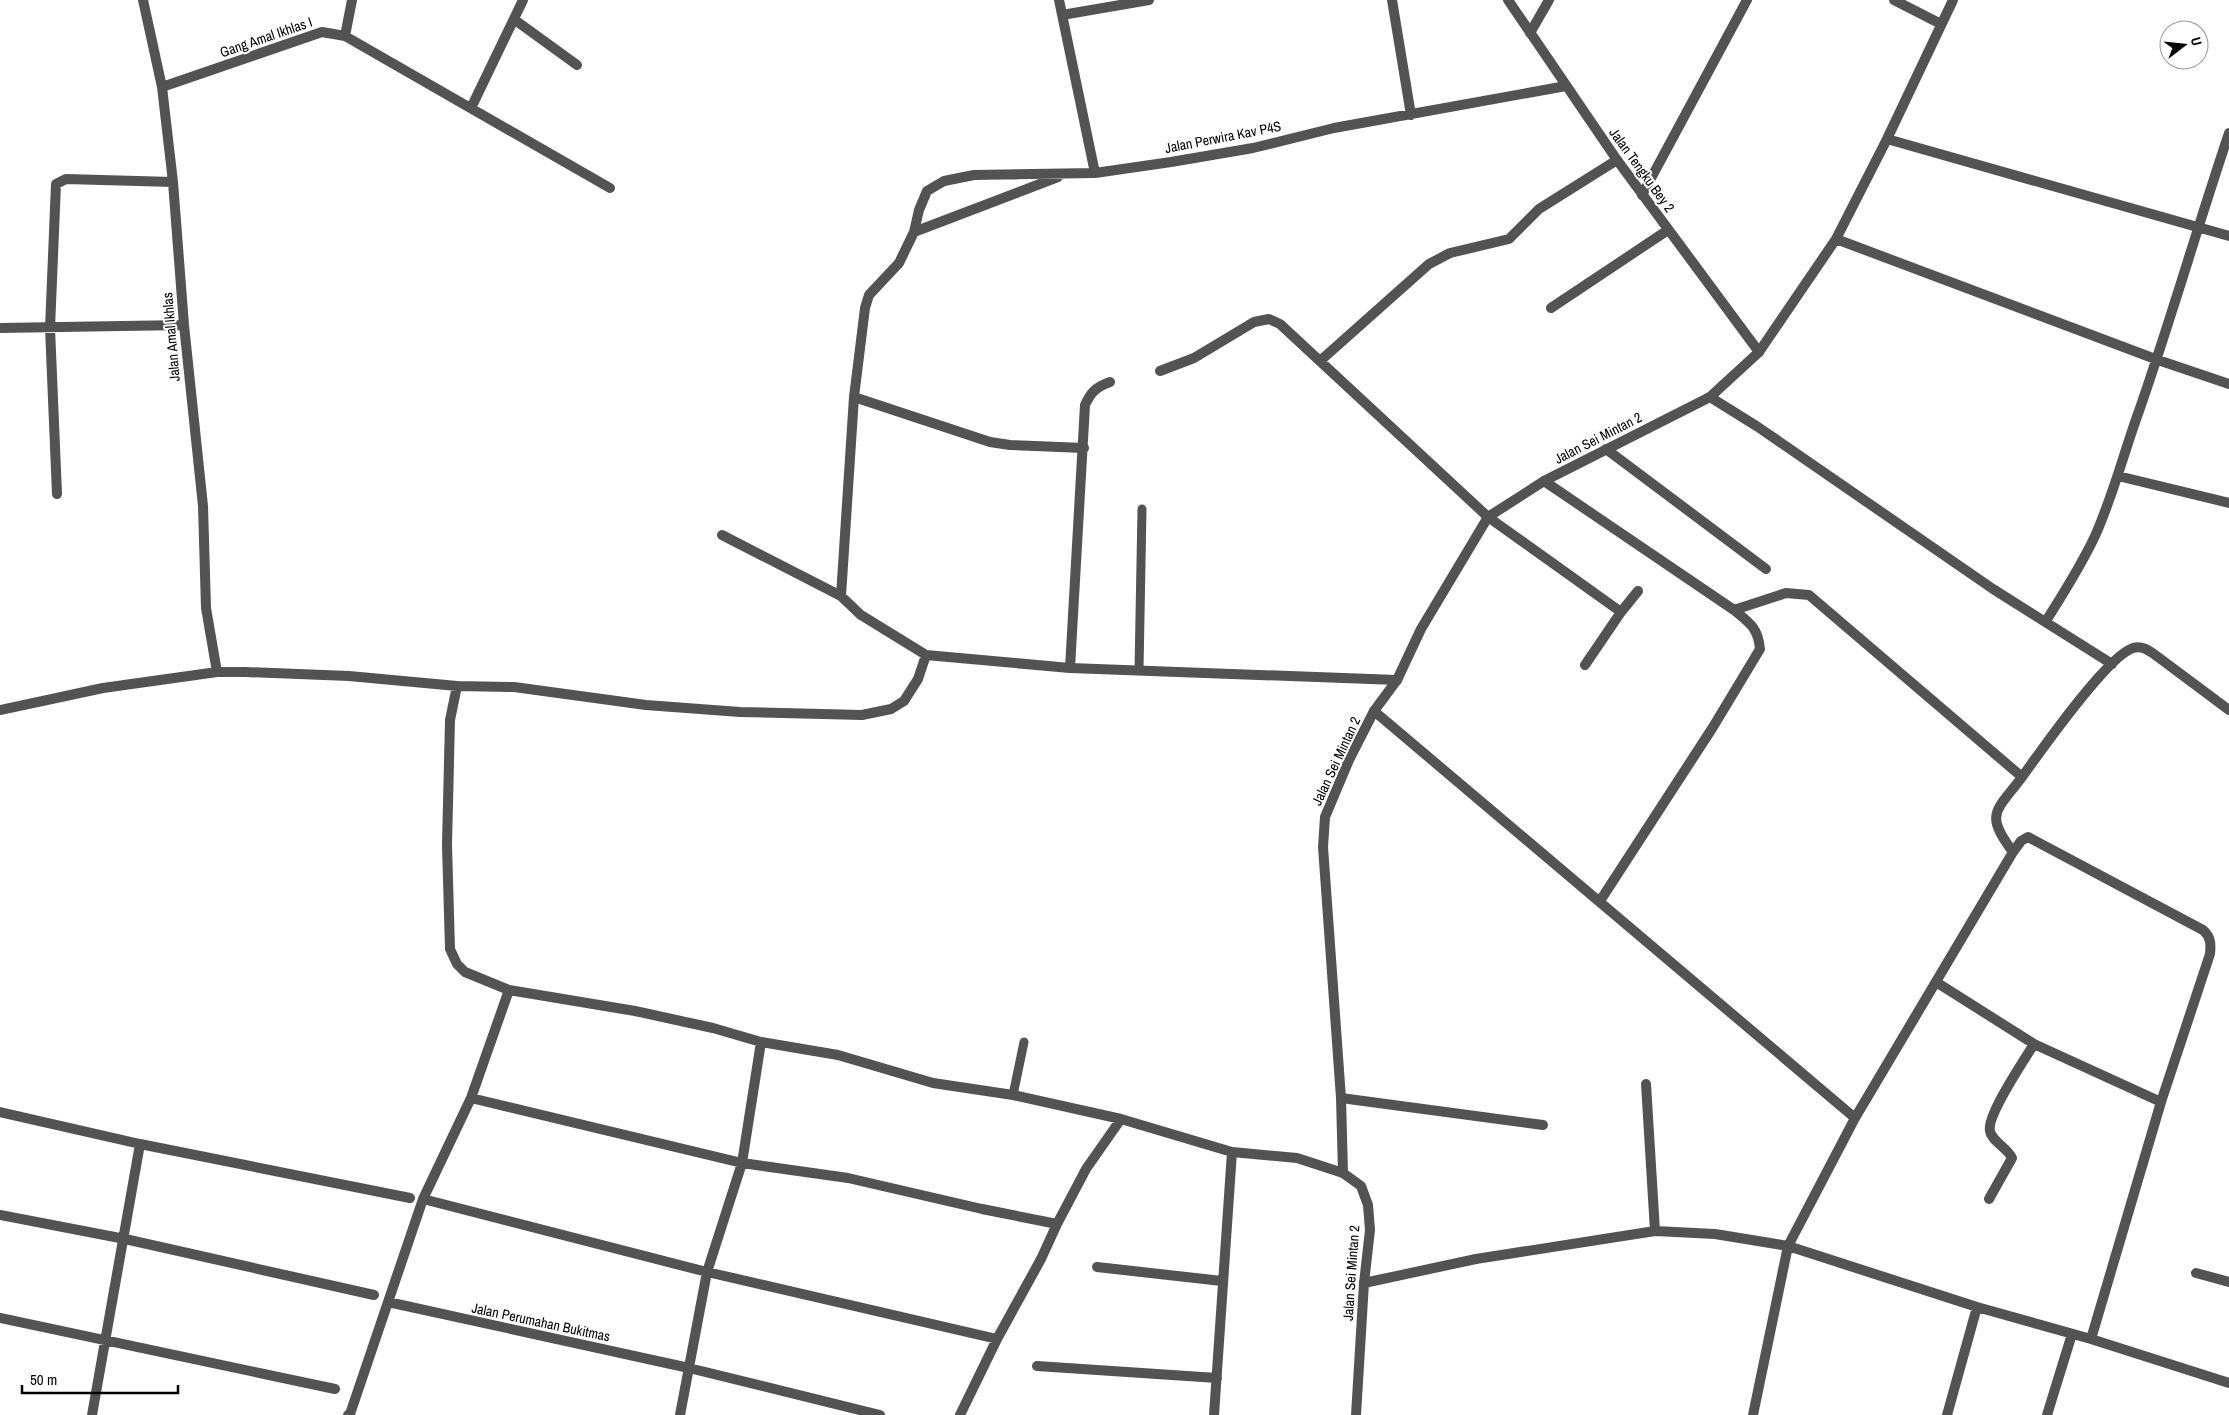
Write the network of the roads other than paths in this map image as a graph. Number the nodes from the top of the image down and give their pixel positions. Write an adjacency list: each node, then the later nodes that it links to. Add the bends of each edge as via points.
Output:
1 (143, 0): 19 (street, Jalan Amal Ikhlas)
2 (352, 0): 16 (street)
3 (523, 0): 13 (street)
4 (1059, 0): 12 (street)
5 (1149, 0): 12 (street)
6 (1392, 0): 21 (street)
7 (1508, 0): 15 (street, Jalan Tengku Bey 2)
8 (1550, 0): 15 (street)
9 (1747, 0): 29 (street)
10 (1894, 0): 14 (street)
11 (1953, 0): 14 (street, Jalan Sei Mintan 2)
12 (1062, 15): 25 (street)
13 (515, 20): 17 (street); 20 (street)
14 (1941, 24): 23 (street, Jalan Sei Mintan 2)
15 (1530, 33): 18 (street, Jalan Tengku Bey 2)
16 (345, 36): 19 (street, Gang Amal Ikhlas I, via 322,32); 20 (street)
17 (577, 64)
18 (1566, 86): 21 (street, Jalan Perwira Kav P4S); 24 (street, Jalan Tengku Bey 2)
19 (162, 87): 27 (street, Jalan Amal Ikhlas)
20 (471, 108): 28 (street)
21 (1411, 115): 25 (street, Jalan Perwira Kav P4S, via 1334,128 1253,148)
22 (2229, 133): 30 (street)
23 (1887, 139): 30 (street); 34 (street, Jalan Sei Mintan 2)
24 (1617, 160): 29 (street, Jalan Tengku Bey 2); 41 (street, via 1539,209 1510,239 1450,253 1429,264)
25 (1094, 173): 26 (street, Jalan Perwira Kav P4S)
26 (1065, 174): 32 (street); 32 (street, Jalan Perwira Kav P4S, via 974,175 944,181 927,191)
27 (173, 182): 36 (street, Jalan Amal Ikhlas); 38 (street, via 66,179 56,184)
28 (610, 188)
29 (1642, 195): 31 (street, Jalan Tengku Bey 2)
30 (2198, 226): 33 (street); 40 (street)
31 (1668, 230): 35 (street); 39 (street, Jalan Tengku Bey 2)
32 (914, 232): 45 (street, Jalan Perwira Kav P4S, via 899,263 869,295)
33 (2229, 236)
34 (1836, 239): 39 (street, Jalan Sei Mintan 2); 40 (street)
35 (1551, 308)
36 (184, 325): 38 (street); 67 (street, Jalan Amal Ikhlas, via 202,506 206,608)
37 (0, 328): 38 (street)
38 (50, 328): 51 (street)
39 (1760, 352): 46 (street, Jalan Sei Mintan 2)
40 (2158, 360): 44 (street); 49 (street)
41 (1320, 361): 42 (street, via 1280,324 1269,319 1254,322 1194,358); 54 (street)
42 (1160, 370)
43 (1110, 382): 47 (street, via 1098,386 1085,405)
44 (2229, 384)
45 (854, 397): 47 (street, via 990,442); 58 (street, Jalan Perwira Kav P4S)
46 (1710, 397): 48 (street, Jalan Sei Mintan 2); 61 (street, via 1993,589)
47 (1084, 448): 65 (street)
48 (1606, 450): 50 (street, Jalan Sei Mintan 2); 56 (street)
49 (2118, 476): 52 (street); 61 (street, via 2078,570)
50 (1544, 481): 54 (street, Jalan Sei Mintan 2); 59 (street)
51 (57, 494)
52 (2229, 503)
53 (1142, 509): 66 (lane)
54 (1488, 517): 60 (street); 68 (street, Jalan Sei Mintan 2, via 1421,629)
55 (722, 535): 58 (street)
56 (1766, 569)
57 (1638, 591): 60 (street)
58 (841, 596): 62 (street, via 861,615)
59 (1734, 610): 73 (street, via 1786,593 1809,595); 75 (street, via 1758,635 1760,650)
60 (1621, 612): 64 (street)
61 (2046, 621): 63 (street)
62 (926, 654): 65 (street); 69 (street, via 918,679 904,701 891,709 862,714 740,712 646,705 514,687)
63 (2112, 664): 71 (street, via 2134,648 2146,648); 73 (street, via 2076,704)
64 (1585, 665)
65 (1070, 668): 66 (street)
66 (1139, 670): 68 (street)
67 (217, 672): 69 (street, via 349,676); 70 (street, via 103,688)
68 (1397, 680): 72 (street, Jalan Sei Mintan 2)
69 (457, 686): 77 (street, via 450,720 447,846 450,948 457,964 465,972)
70 (0, 710)
71 (2229, 710)
72 (1374, 711): 75 (street); 84 (street, Jalan Sei Mintan 2, via 1325,817 1323,847)
73 (2022, 776): 74 (street, via 1998,809 1995,820 1995,827)
74 (2013, 852): 76 (street); 85 (street, via 2021,841 2034,838 2208,934 2210,954)
75 (1600, 901): 87 (street)
76 (1936, 982): 80 (street); 87 (street)
77 (509, 990): 78 (street, via 635,1011); 83 (street)
78 (761, 1042): 82 (street, via 838,1055 933,1083); 92 (street)
79 (1024, 1042): 82 (lane)
80 (2034, 1044): 85 (street); 96 (street, via 1989,1125 1991,1136 2012,1158)
81 (1646, 1084): 99 (street)
82 (1013, 1095): 88 (street)
83 (471, 1098): 92 (street); 95 (street)
84 (1341, 1098): 89 (street); 93 (street, Jalan Sei Mintan 2)
85 (2161, 1102): 114 (street)
86 (0, 1112): 90 (street)
87 (1855, 1118): 101 (street)
88 (1121, 1119): 91 (street); 98 (street, via 1086,1169)
89 (1543, 1125)
90 (140, 1144): 94 (street); 100 (street)
91 (1232, 1152): 93 (street, via 1297,1158); 105 (street)
92 (742, 1163): 98 (street, via 848,1178); 103 (street)
93 (1343, 1173): 107 (street, Jalan Sei Mintan 2, via 1361,1186 1368,1206 1370,1230)
94 (410, 1198)
95 (423, 1199): 103 (street); 109 (street)
96 (1989, 1199)
97 (0, 1215): 100 (street)
98 (1056, 1224): 113 (street, via 1041,1259)
99 (1655, 1231): 101 (street, via 1715,1234); 107 (street, via 1476,1259)
100 (125, 1239): 108 (street); 115 (street)
101 (1788, 1246): 110 (street); 128 (street)
102 (1098, 1266): 105 (street)
103 (707, 1272): 113 (street); 117 (street)
104 (2196, 1273): 106 (street)
105 (1222, 1281): 118 (street)
106 (2229, 1282)
107 (1364, 1283): 127 (street, Jalan Sei Mintan 2)
108 (374, 1295)
109 (388, 1302): 117 (street, Jalan Perumahan Bukitmas); 122 (street)
110 (1977, 1307): 112 (street); 129 (street)
111 (0, 1318): 115 (street)
112 (2072, 1334): 114 (street); 130 (street)
113 (997, 1339): 125 (street)
114 (2091, 1339): 119 (street)
115 (106, 1341): 120 (street); 121 (street)
116 (1037, 1366): 118 (street)
117 (689, 1368): 123 (street); 124 (street, Jalan Perumahan Bukitmas)
118 (1217, 1378): 126 (street)
119 (2229, 1383)
120 (334, 1389)
121 (92, 1415)
122 (353, 1415)
123 (680, 1415)
124 (880, 1415)
125 (960, 1415)
126 (1214, 1415)
127 (1356, 1415)
128 (1753, 1415)
129 (1947, 1415)
130 (2047, 1415)

